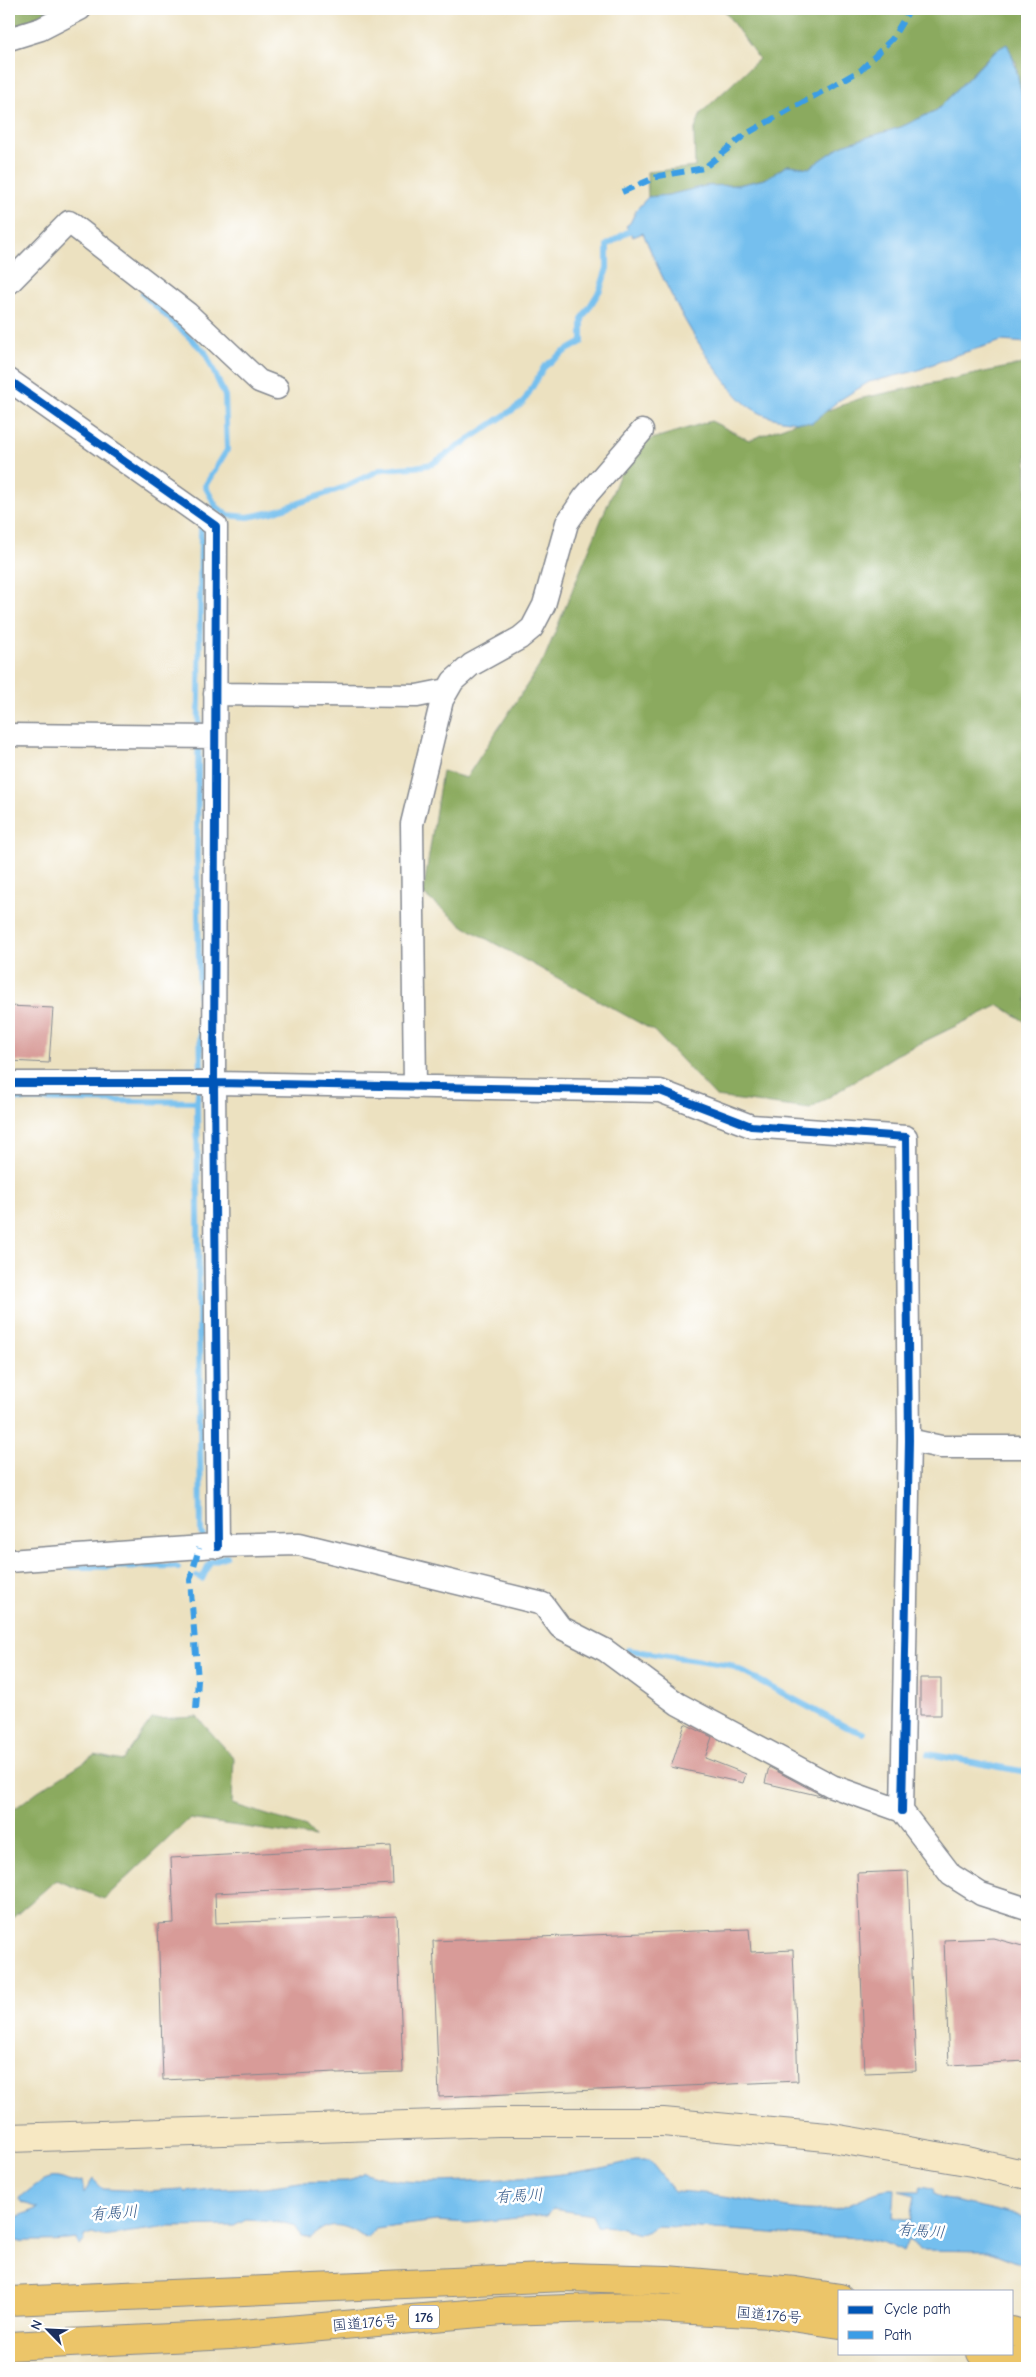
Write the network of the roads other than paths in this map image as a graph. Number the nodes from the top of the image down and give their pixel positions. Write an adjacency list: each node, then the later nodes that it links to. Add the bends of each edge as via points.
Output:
1 (80, 9): 2 (street)
2 (9, 39)
3 (9, 283): 5 (street, via 69,222 188,314 259,381)
4 (9, 380): 8 (street, via 216,526)
5 (277, 388)
6 (642, 431): 7 (street, via 584,498 567,523 544,605 532,628 471,665)
7 (447, 690): 8 (street, via 417,696); 13 (street, via 412,824)
8 (215, 694): 10 (street)
9 (9, 734): 10 (street)
10 (215, 737): 12 (street)
11 (9, 1083): 12 (street)
12 (214, 1083): 13 (street); 16 (street)
13 (416, 1087): 14 (street, via 660,1091 751,1126 906,1137)
14 (909, 1440): 15 (street, via 941,1447); 18 (street)
15 (1027, 1447)
16 (213, 1547): 17 (street); 18 (street, via 299,1544 543,1604 560,1627 605,1650 678,1704 832,1786)
17 (9, 1561)
18 (902, 1811): 19 (street, via 951,1875 981,1894)
19 (1027, 1909)
20 (9, 2138): 21 (street, via 498,2122 663,2122 826,2137 972,2162)
21 (1027, 2176)
22 (838, 2298): 23 (highway, 国道176号 / 176, via 667,2280 567,2276)
23 (9, 2301)
24 (838, 2324): 27 (highway, 国道176号 / 176, via 771,2314 634,2307 502,2311 231,2334)
25 (1014, 2332): 26 (highway)
26 (1027, 2336)
27 (9, 2346)
28 (985, 2354): 29 (highway)
29 (1027, 2364)

